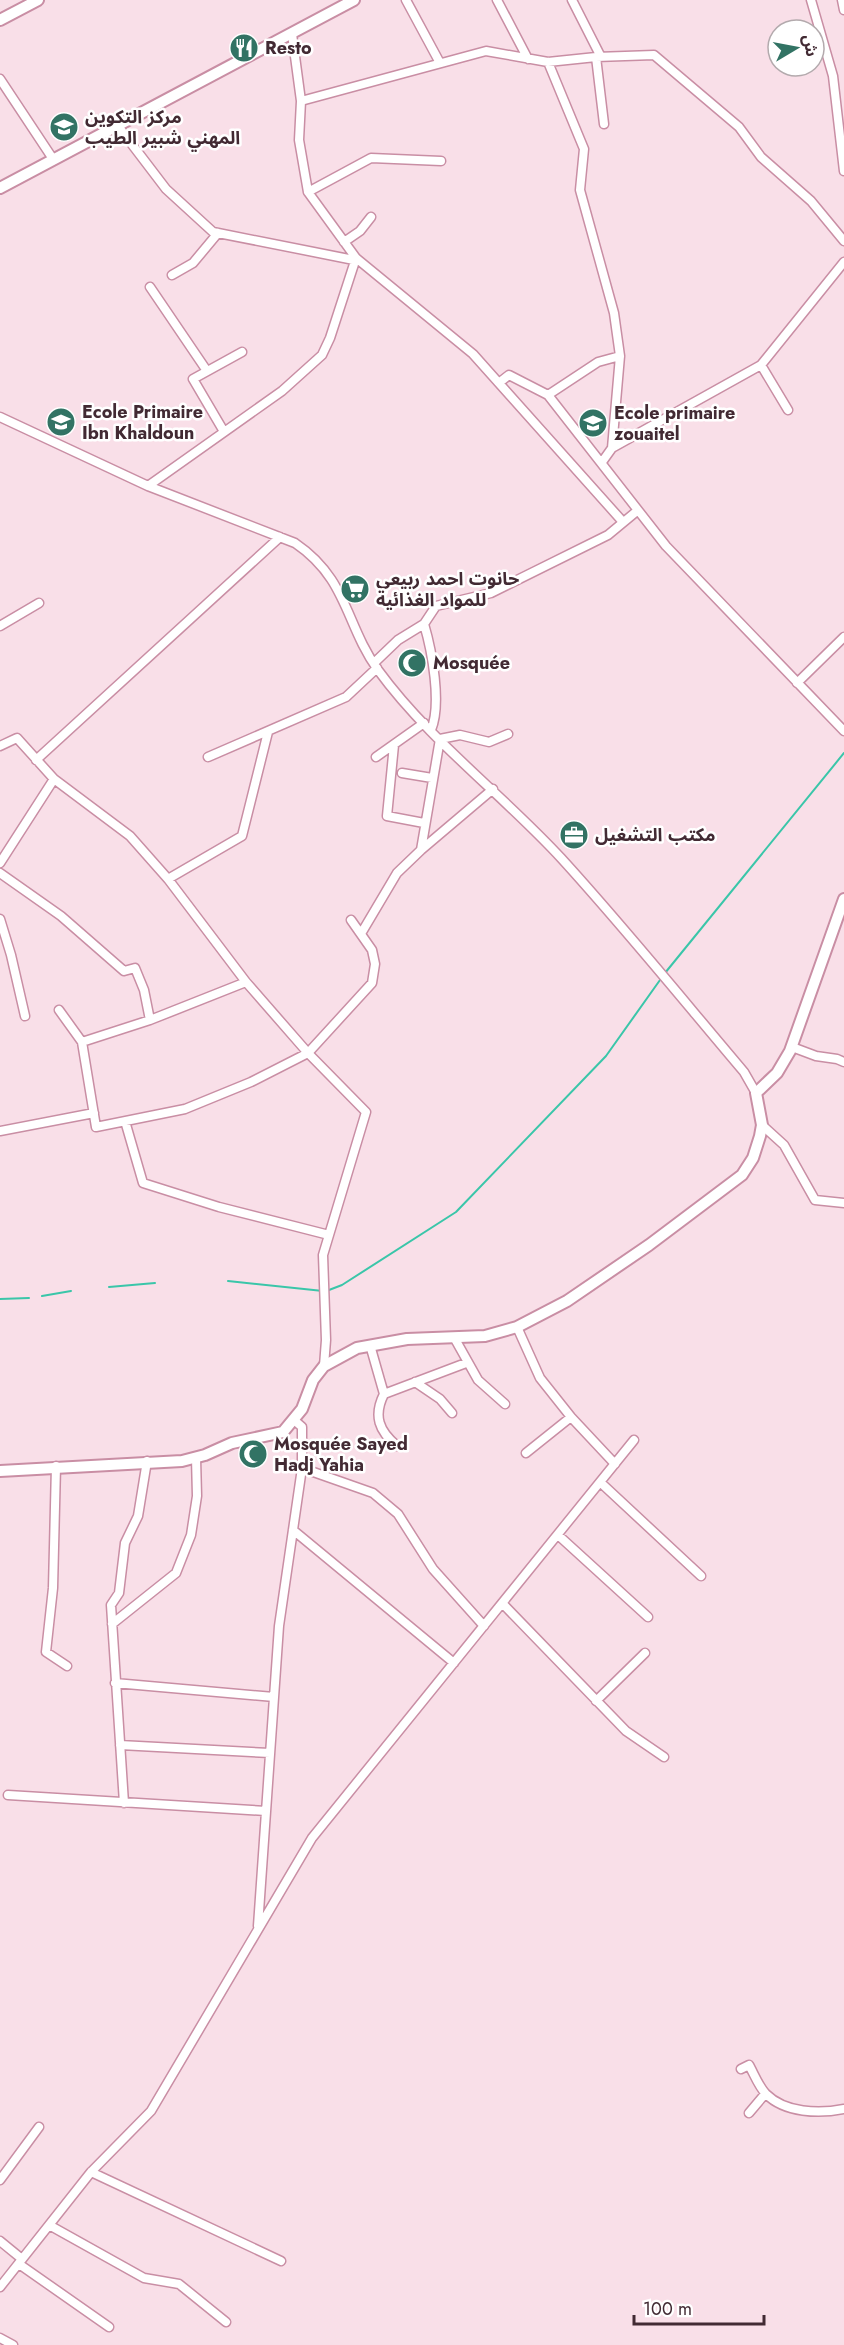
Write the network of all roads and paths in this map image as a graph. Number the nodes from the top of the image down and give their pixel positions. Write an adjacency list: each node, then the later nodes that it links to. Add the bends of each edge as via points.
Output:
1 (354, 0): 8 (street)
2 (406, 0): 15 (street)
3 (497, 0): 13 (street)
4 (572, 0): 12 (street)
5 (811, 0): 22 (street, via 833,76)
6 (842, 0): 9 (street)
7 (35, 1): 10 (street)
8 (343, 3): 11 (street)
9 (844, 10)
10 (0, 20)
11 (292, 34): 17 (street); 19 (street)
12 (599, 57): 14 (street); 18 (street); 27 (street, via 654,55 739,126 762,157 811,201)
13 (528, 58): 14 (street); 15 (street, via 486,51)
14 (548, 62): 34 (street, via 584,149 580,190 614,313)
15 (440, 63): 17 (street)
16 (0, 79): 20 (street)
17 (301, 101): 24 (street, via 299,140)
18 (604, 124)
19 (118, 126): 20 (street); 26 (street, via 166,189)
20 (52, 159): 23 (street)
21 (441, 161): 24 (street, via 371,158)
22 (844, 171)
23 (0, 188)
24 (308, 192): 28 (street)
25 (371, 217): 28 (street)
26 (218, 233): 29 (street); 31 (street, via 194,263)
27 (844, 241)
28 (344, 242): 29 (street)
29 (355, 259): 37 (street, via 473,354); 41 (street, via 322,355 282,391)
30 (844, 262): 35 (street)
31 (172, 274)
32 (150, 287): 36 (street)
33 (242, 352): 36 (street)
34 (620, 356): 38 (street, via 598,362); 42 (street)
35 (761, 365): 39 (street); 42 (street)
36 (207, 371): 41 (street, via 193,379)
37 (500, 382): 38 (street, via 509,375); 46 (street)
38 (548, 395): 43 (street)
39 (788, 410)
40 (0, 417): 44 (street)
41 (223, 430): 44 (street)
42 (612, 448): 43 (street)
43 (602, 462): 45 (street)
44 (147, 486): 47 (street)
45 (637, 511): 46 (street); 53 (street)
46 (623, 522): 49 (street, via 608,535 491,593 436,606)
47 (280, 537): 52 (street, via 295,543 321,564); 63 (street)
48 (39, 603): 50 (street)
49 (424, 624): 52 (street, via 398,640); 54 (street, via 431,648 436,718)
50 (0, 626)
51 (844, 636): 53 (street)
52 (376, 666): 54 (street); 56 (street, via 346,697)
53 (797, 683): 55 (street)
54 (427, 727): 58 (street); 59 (street)
55 (844, 731)
56 (268, 732): 61 (street); 72 (street, via 242,836)
57 (508, 734): 58 (street, via 489,742 460,735)
58 (440, 739): 65 (street); 67 (street)
59 (394, 745): 62 (street); 68 (street, via 387,816)
60 (0, 746): 63 (street, via 17,738)
61 (208, 757)
62 (376, 757)
63 (36, 760): 66 (street)
64 (402, 773): 65 (street)
65 (432, 778): 68 (street)
66 (54, 779): 70 (street); 72 (street, via 130,836)
67 (493, 789): 69 (street); 86 (street, via 561,858 744,1072)
68 (424, 823): 69 (street)
69 (421, 850): 77 (street, via 397,873)
70 (0, 863)
71 (0, 873): 81 (street, via 61,916 124,971 135,968)
72 (168, 879): 78 (street)
73 (844, 899): 76 (street)
74 (0, 919): 80 (street)
75 (351, 920): 77 (street)
76 (840, 926): 83 (street)
77 (362, 932): 84 (street, via 373,957 372,983)
78 (246, 982): 81 (street); 84 (street)
79 (59, 1010): 82 (street)
80 (25, 1016)
81 (150, 1020): 82 (street)
82 (82, 1042): 87 (street)
83 (792, 1047): 85 (street); 86 (street, via 777,1073)
84 (308, 1053): 88 (street, via 185,1109); 92 (street, via 366,1112)
85 (844, 1062)
86 (756, 1093): 89 (street)
87 (94, 1113): 88 (street, via 96,1127); 90 (street)
88 (125, 1121): 92 (street, via 142,1183)
89 (762, 1125): 91 (street, via 784,1145 816,1200); 93 (street, via 753,1158 742,1175 649,1245)
90 (0, 1131)
91 (844, 1203)
92 (329, 1235): 97 (street, via 323,1255)
93 (517, 1327): 94 (street); 102 (street, via 540,1378)
94 (455, 1339): 95 (street, via 407,1339); 96 (street)
95 (370, 1345): 97 (street); 99 (street)
96 (466, 1363): 98 (street); 100 (street, via 478,1380)
97 (324, 1366): 103 (street)
98 (415, 1382): 99 (street); 101 (street, via 440,1399)
99 (384, 1394): 105 (street, via 378,1407 382,1433)
100 (505, 1404)
101 (452, 1413)
102 (571, 1417): 106 (street); 109 (street)
103 (294, 1420): 107 (street, via 283,1432 232,1443); 111 (street, via 302,1427)
104 (634, 1440): 109 (street)
105 (397, 1446)
106 (526, 1453)
107 (196, 1458): 108 (street); 119 (street, via 197,1496 191,1535 176,1573)
108 (147, 1461): 110 (street); 119 (street, via 138,1516 125,1543 119,1593 111,1605)
109 (615, 1464): 113 (street)
110 (56, 1466): 112 (street); 123 (street, via 53,1588 46,1652)
111 (302, 1468): 114 (street); 120 (street, via 373,1493 398,1514 433,1569)
112 (0, 1471)
113 (600, 1482): 115 (street); 116 (street)
114 (293, 1530): 122 (street); 125 (street, via 279,1626)
115 (558, 1535): 117 (street); 118 (street)
116 (701, 1576)
117 (502, 1604): 120 (street); 126 (street)
118 (648, 1617)
119 (112, 1623): 124 (street)
120 (484, 1626): 122 (street)
121 (645, 1653): 126 (street)
122 (454, 1663): 133 (street, via 312,1838)
123 (67, 1666)
124 (115, 1683): 125 (street); 127 (street)
125 (274, 1697): 128 (street)
126 (596, 1701): 129 (street, via 626,1731)
127 (120, 1745): 128 (street); 131 (street)
128 (270, 1753): 132 (street)
129 (664, 1757)
130 (8, 1795): 131 (street)
131 (124, 1803): 132 (street)
132 (266, 1811): 133 (street)
133 (258, 1929): 139 (street, via 151,2111)
134 (741, 2069): 135 (street, via 749,2065)
135 (765, 2094): 136 (street, via 784,2107 809,2111); 137 (street)
136 (844, 2109)
137 (749, 2113)
138 (39, 2127): 140 (street)
139 (91, 2172): 141 (street); 144 (street)
140 (0, 2180)
141 (49, 2225): 143 (street); 146 (street, via 144,2278 179,2284)
142 (0, 2241): 143 (street)
143 (20, 2261): 145 (street); 147 (street)
144 (281, 2261)
145 (0, 2287)
146 (226, 2322)
147 (109, 2327)
148 (0, 2338): 149 (street)
149 (13, 2345)

